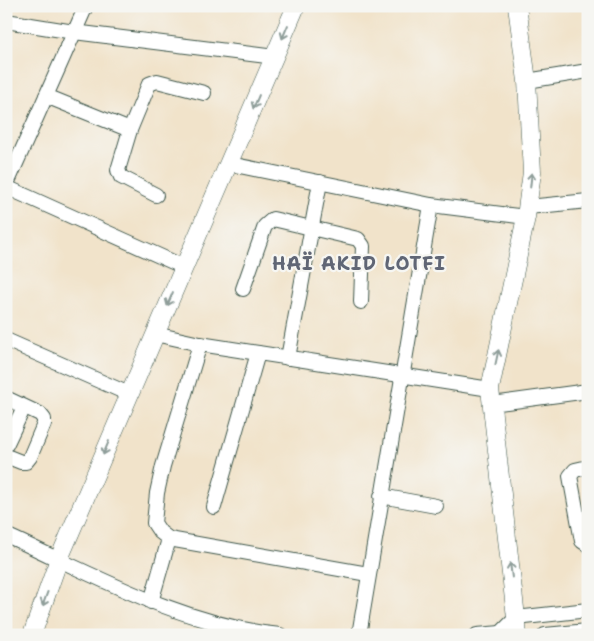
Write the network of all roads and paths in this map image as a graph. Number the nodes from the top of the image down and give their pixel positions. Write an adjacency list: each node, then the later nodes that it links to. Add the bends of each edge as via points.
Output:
1 (86, 6): 5 (street)
2 (296, 6): 6 (main road, one-way to 6)
3 (517, 6): 8 (main road)
4 (6, 22): 5 (street)
5 (74, 32): 6 (street); 10 (street)
6 (275, 57): 12 (main road, one-way to 12)
7 (588, 71): 8 (street)
8 (527, 81): 18 (main road, one-way to 8, via 532,172)
9 (204, 93): 11 (street, via 156,81 149,84)
10 (46, 96): 11 (street); 14 (street)
11 (130, 130): 15 (street, via 118,170 121,177)
12 (230, 164): 13 (street); 20 (main road)
13 (320, 182): 17 (street); 19 (street)
14 (6, 186): 20 (street)
15 (156, 195)
16 (588, 201): 18 (street)
17 (431, 205): 18 (street); 28 (street)
18 (527, 212): 31 (main road, one-way to 18)
19 (312, 227): 21 (street, via 274,219 265,226); 22 (street, via 358,239 363,246); 27 (street)
20 (184, 267): 23 (main road, one-way to 23)
21 (243, 289)
22 (361, 302)
23 (155, 334): 25 (street); 30 (main road)
24 (6, 340): 30 (street)
25 (200, 344): 26 (street); 41 (street, via 157,493 154,523)
26 (258, 353): 27 (street); 39 (street)
27 (288, 358): 28 (street)
28 (401, 376): 31 (street); 37 (street)
29 (588, 391): 31 (street)
30 (129, 394): 43 (main road, one-way to 43)
31 (491, 397): 48 (main road, one-way to 31)
32 (6, 398): 33 (street)
33 (24, 407): 34 (street); 35 (street, via 40,414 44,424 26,462)
34 (6, 445)
35 (6, 456)
36 (588, 467): 42 (street, via 575,470 570,476 582,541)
37 (381, 496): 38 (street); 44 (street)
38 (436, 506)
39 (214, 507)
40 (6, 536): 43 (street)
41 (169, 539): 44 (street); 45 (street)
42 (588, 546)
43 (59, 559): 45 (street); 50 (main road, one-way to 50)
44 (368, 574): 52 (street)
45 (151, 602): 47 (street)
46 (588, 610): 48 (street)
47 (214, 629): 51 (street)
48 (511, 630): 53 (street)
49 (588, 631): 54 (street)
50 (32, 635)
51 (280, 635)
52 (359, 635)
53 (477, 635)
54 (545, 635)

